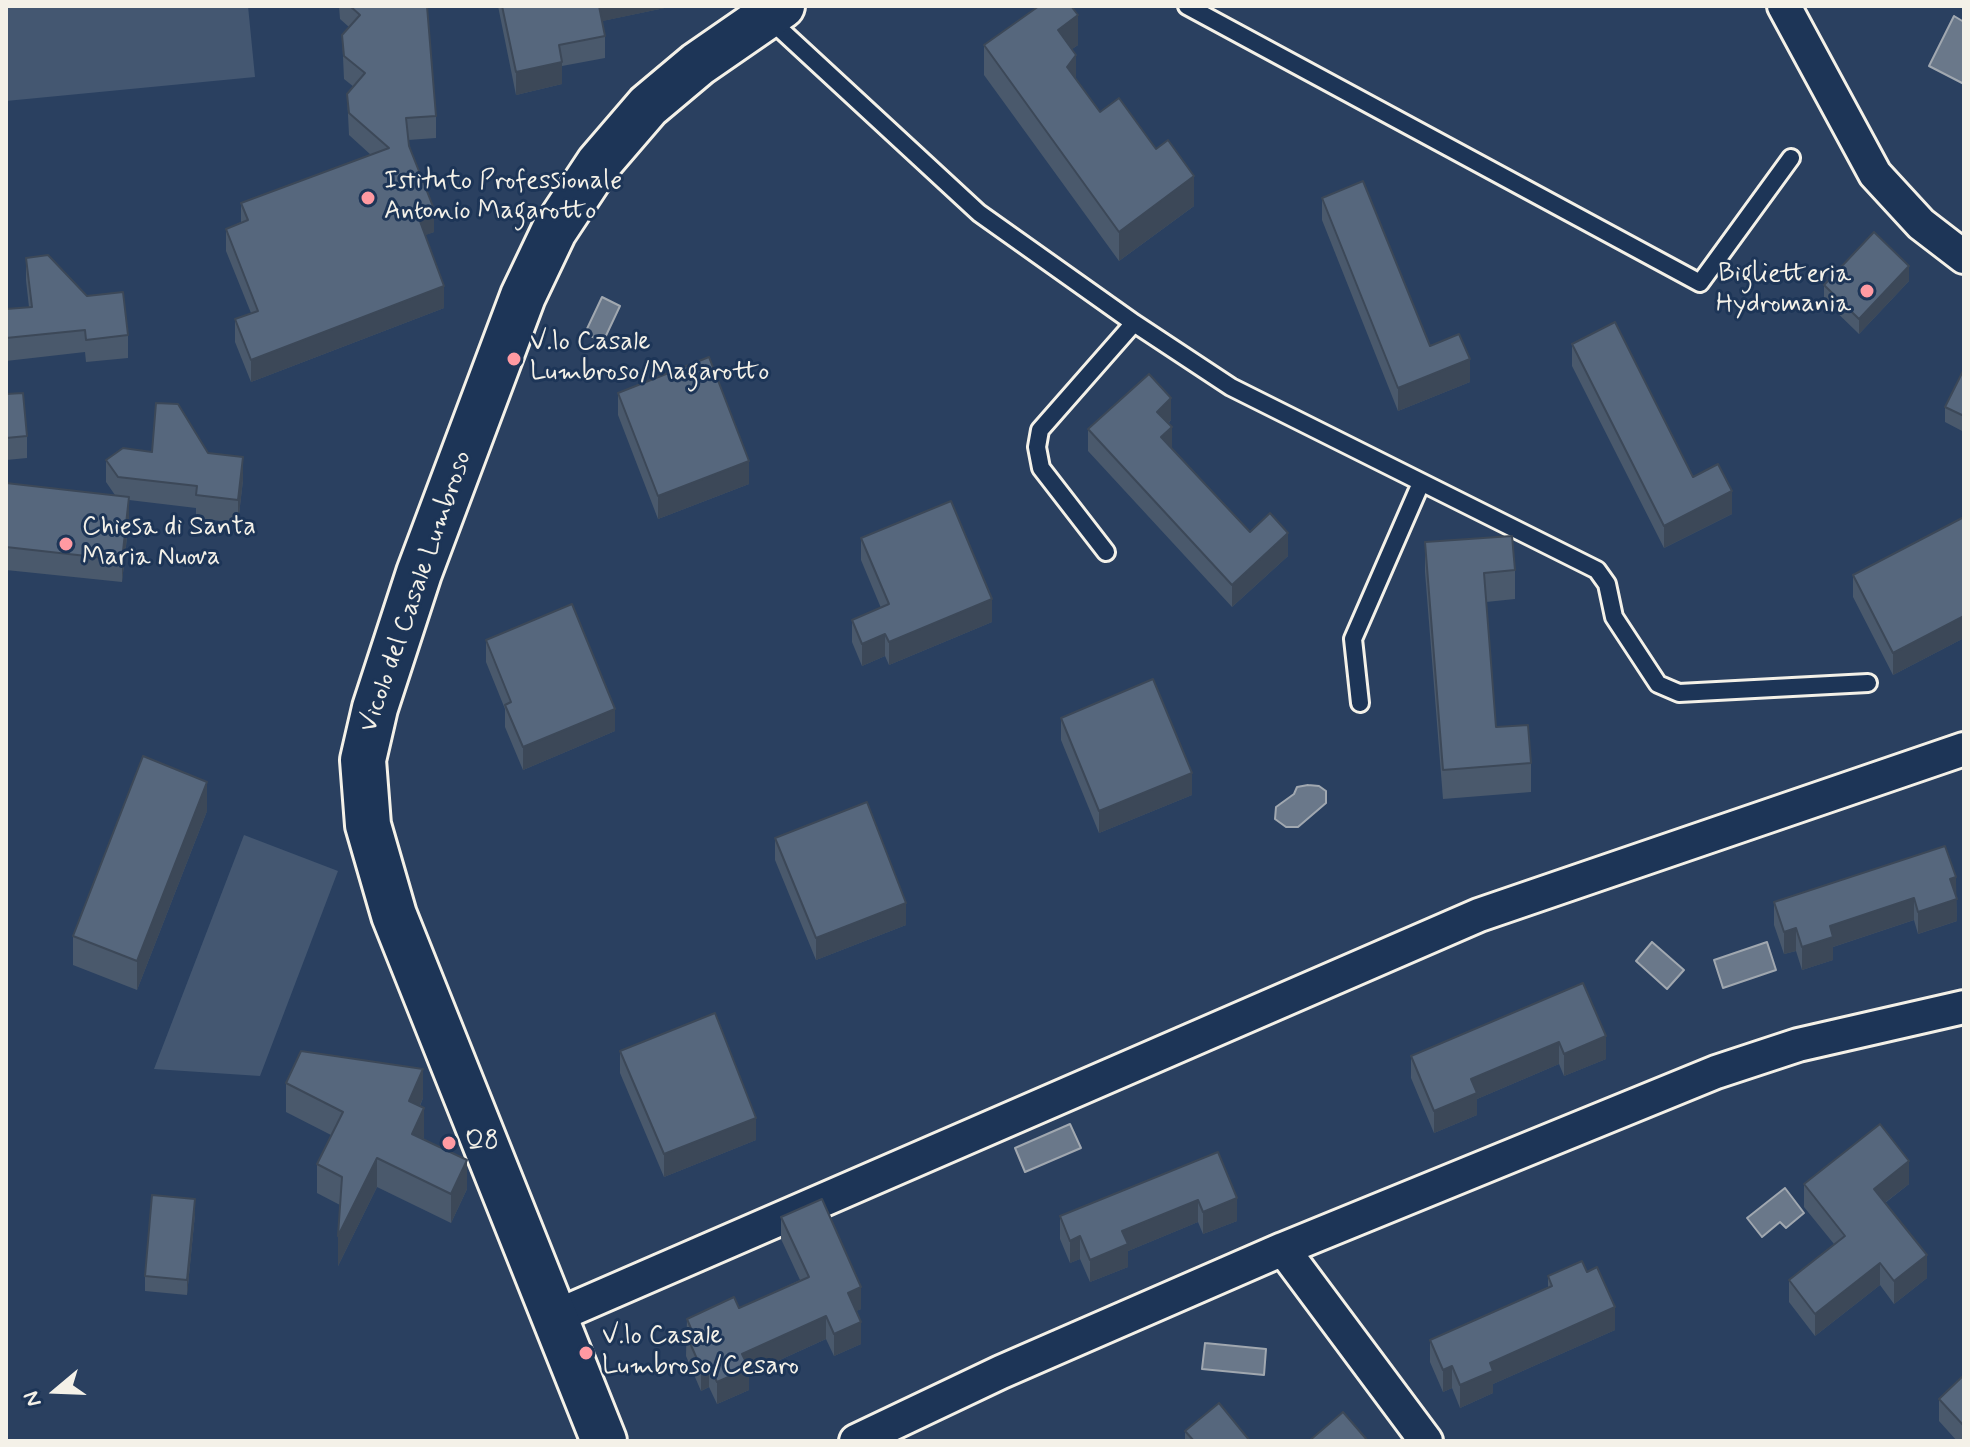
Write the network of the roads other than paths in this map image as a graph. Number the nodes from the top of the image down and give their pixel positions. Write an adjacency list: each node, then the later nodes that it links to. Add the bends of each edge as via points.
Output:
1 (1187, 6): 4 (lane, via 1700,283)
2 (1784, 6): 5 (street, via 1875,174 1921,224)
3 (774, 11): 6 (lane, via 979,213); 14 (street, Vicolo del Casale Lumbroso, via 648,106 599,163 554,231 523,296 419,573 363,760 368,825 385,892)
4 (1791, 158)
5 (1964, 257)
6 (1134, 323): 7 (lane, via 1231,387); 8 (lane, via 1040,430 1037,447 1041,468)
7 (1421, 483): 9 (lane, via 1597,570 1607,584 1614,617 1658,684 1679,693); 10 (lane, via 1353,639)
8 (1106, 552)
9 (1868, 683)
10 (1360, 703)
11 (1964, 749): 14 (street, via 1479,915)
12 (1964, 1007): 13 (street, via 1798,1045 1716,1072)
13 (1283, 1249): 16 (street); 17 (street)
14 (554, 1317): 15 (street, Vicolo del Casale Lumbroso)
15 (604, 1441)
16 (856, 1441)
17 (1426, 1441)

